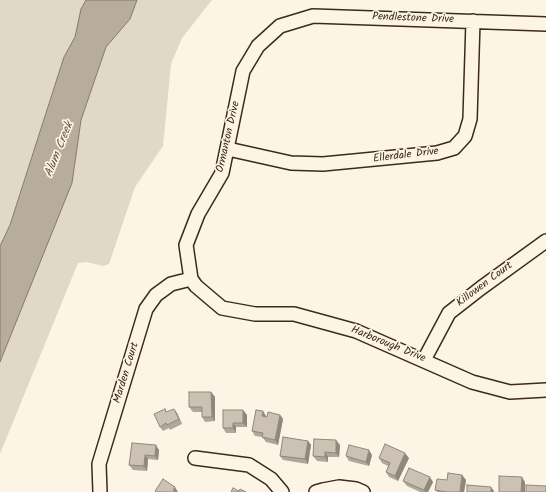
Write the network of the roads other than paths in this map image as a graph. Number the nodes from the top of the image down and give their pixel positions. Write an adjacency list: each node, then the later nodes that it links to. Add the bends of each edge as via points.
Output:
1 (473, 21): 2 (street, Pendlestone Drive); 3 (street, Pendlestone Drive, via 313,16); 4 (street, Ellerdale Drive, via 470,119 465,136 454,148 437,154 323,164 291,163)
2 (546, 24)
3 (280, 26): 4 (street, Ormanton Drive, via 258,46 243,71)
4 (228, 149): 6 (street, Ormanton Drive, via 222,173 198,214 186,246)
5 (546, 241): 7 (street, Killowen Court, via 449,313)
6 (191, 278): 7 (street, Harborough Drive, via 196,286 222,308 255,314 294,314 356,331); 10 (street, Marden Court, via 171,284 156,294 146,309 99,464)
7 (424, 360): 8 (street, Harborough Drive, via 472,382 510,392)
8 (546, 390)
9 (195, 458): 11 (street, via 249,465 271,479)
10 (100, 492)
11 (282, 492)
12 (316, 492): 13 (street, via 339,487)
13 (363, 492)

